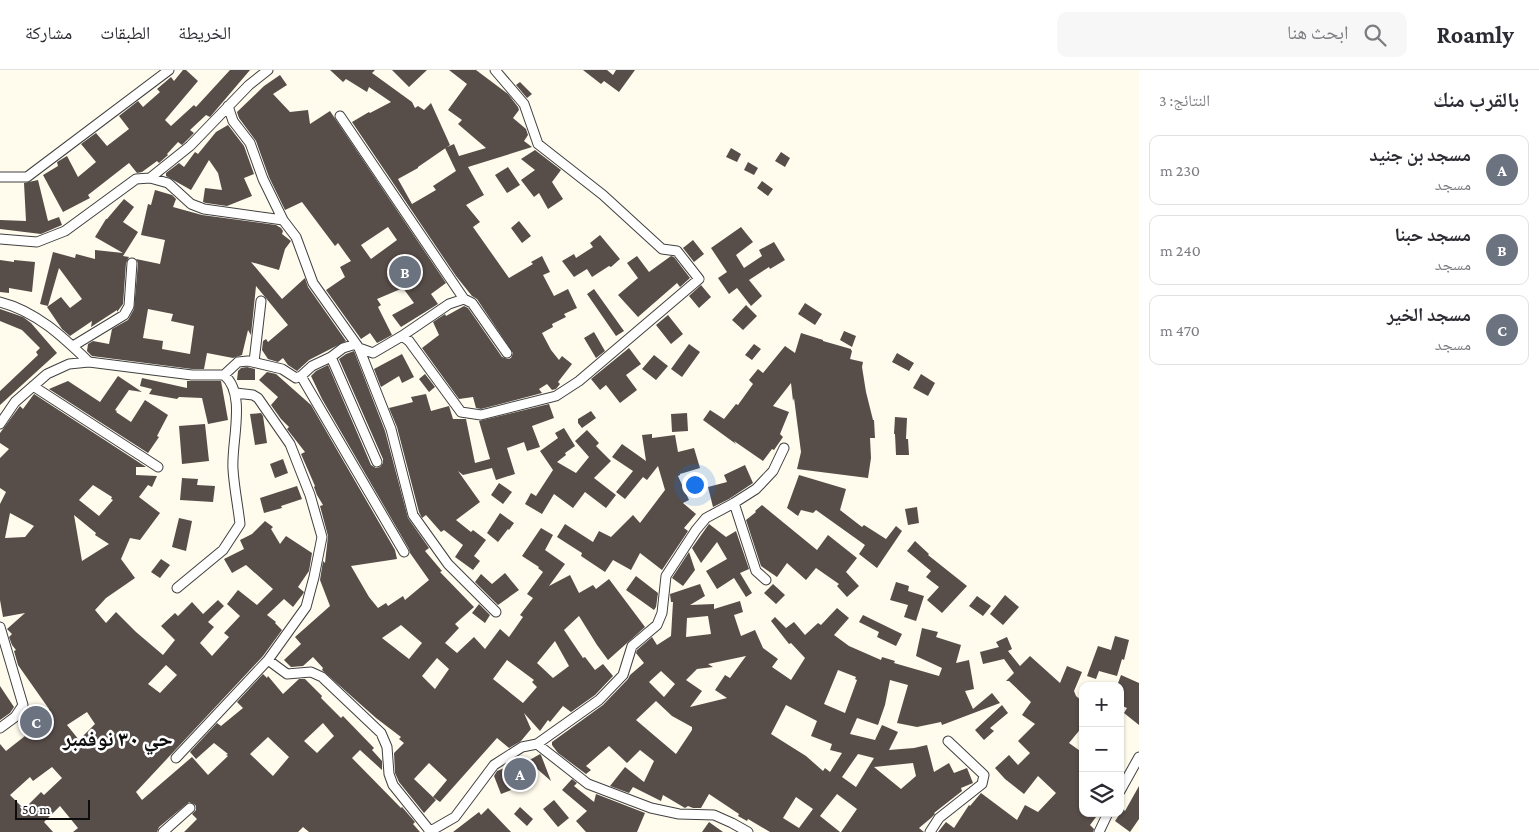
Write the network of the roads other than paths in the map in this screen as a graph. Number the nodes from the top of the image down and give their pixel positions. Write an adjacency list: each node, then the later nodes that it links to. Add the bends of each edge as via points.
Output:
1 (169, 70): 6 (street, via 27,178)
2 (268, 70): 4 (street)
3 (496, 70): 14 (street, via 524,104 538,144 603,195 662,249 677,251 699,279 579,381 556,396 481,415 461,412)
4 (228, 106): 7 (street, via 190,146); 8 (street, via 233,121 250,143)
5 (340, 116): 11 (street)
6 (0, 177)
7 (150, 178): 8 (street, via 168,183 191,204 204,209); 9 (street, via 136,179 65,231 37,242)
8 (283, 220): 16 (street, via 296,237 313,283)
9 (0, 239)
10 (132, 263): 15 (street, via 129,306 124,315)
11 (464, 299): 14 (street, via 449,304); 17 (street, via 472,303)
12 (261, 300): 20 (street)
13 (0, 302): 15 (street, via 16,306 43,321)
14 (402, 336): 16 (street, via 373,352)
15 (73, 346): 19 (street)
16 (358, 346): 18 (street, via 342,348); 33 (street, via 391,429 413,515 448,564)
17 (507, 354)
18 (330, 357): 22 (street); 27 (street)
19 (90, 362): 21 (street, via 192,375); 23 (street, via 69,364 48,374)
20 (254, 362): 21 (street, via 238,362); 22 (street, via 282,369 296,378)
21 (224, 375): 24 (street)
22 (301, 376): 30 (street)
23 (34, 386): 25 (street, via 16,402); 28 (street)
24 (236, 393): 32 (street, via 232,469 240,524 223,550); 35 (street, via 258,398 290,444 322,537 306,607)
25 (0, 424)
26 (784, 448): 29 (street, via 773,471 756,489)
27 (377, 462)
28 (158, 467)
29 (734, 503): 31 (street, via 756,572); 38 (street, via 706,518 666,576 662,613 657,625 632,646 623,674 599,700)
30 (404, 552)
31 (766, 580)
32 (177, 588)
33 (496, 612)
34 (0, 626): 36 (street, via 23,705)
35 (268, 660): 40 (street); 45 (street, via 286,674 311,672 322,677 381,733 387,747 393,785)
36 (0, 728)
37 (948, 742): 47 (street, via 984,778 982,784 939,818)
38 (537, 744): 45 (street, via 522,747 494,765 455,818); 46 (street, via 588,784 651,808 679,814 714,815)
39 (1139, 757): 41 (street)
40 (176, 758)
41 (1124, 785)
42 (190, 808): 44 (street)
43 (1106, 817): 48 (street)
44 (163, 832)
45 (429, 832)
46 (748, 832)
47 (930, 832)
48 (1099, 832)

